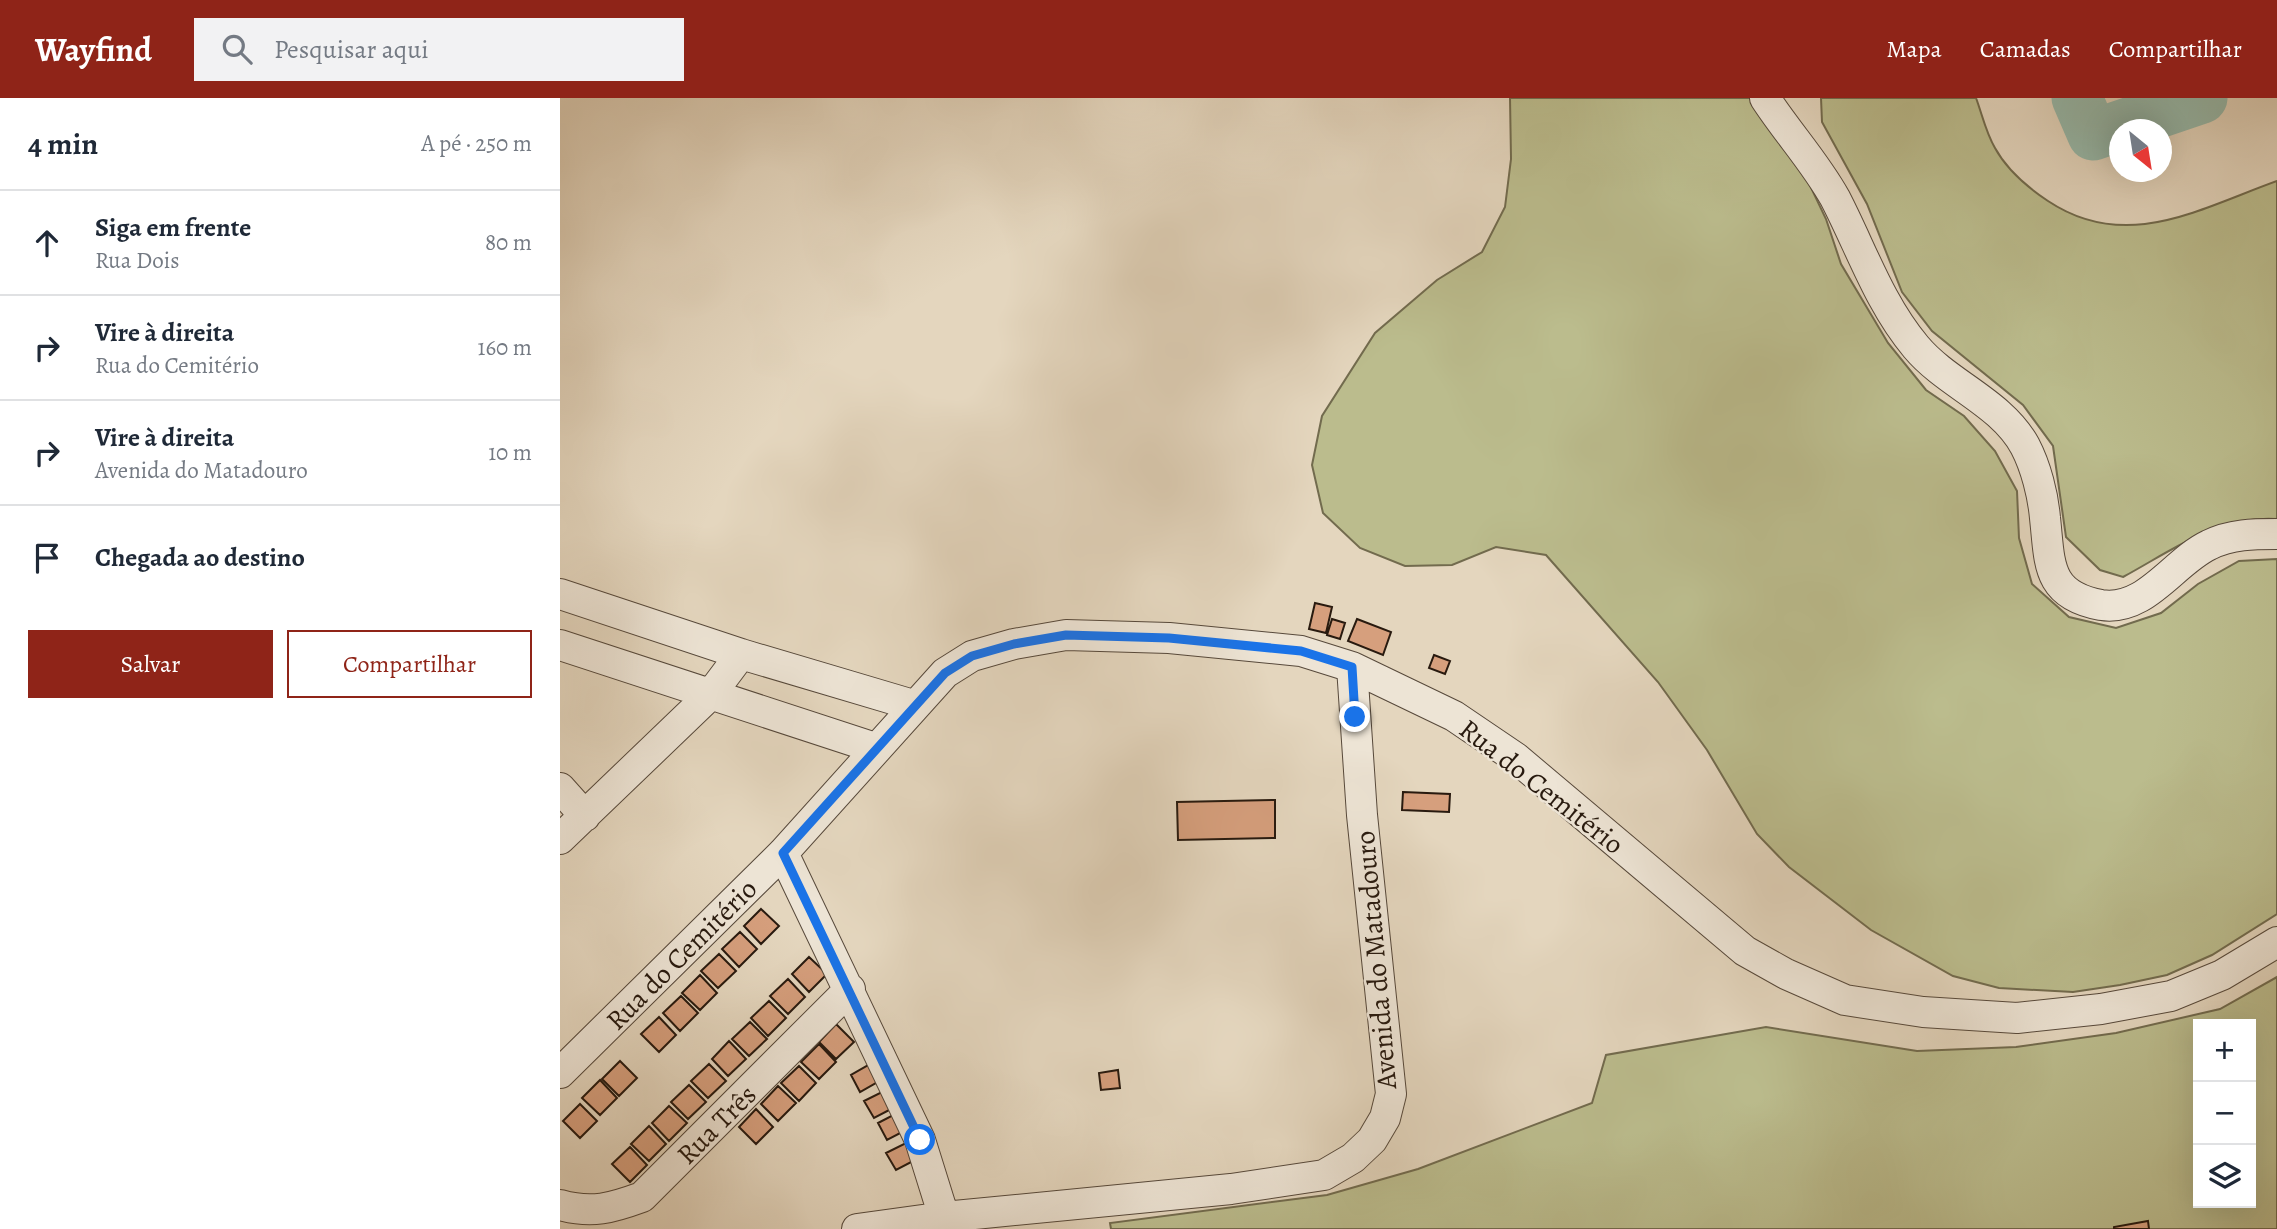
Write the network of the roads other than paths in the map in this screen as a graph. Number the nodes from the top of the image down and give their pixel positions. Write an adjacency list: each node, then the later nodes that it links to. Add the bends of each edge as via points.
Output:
1 (1765, 98): 2 (street, via 1818,170 1886,304 1916,347 1941,373 1999,415 2026,448 2045,516 2047,558 2057,581 2073,594 2100,604 2123,605 2143,596 2210,544 2242,535)
2 (2277, 534)
3 (560, 594): 5 (street)
4 (560, 645): 7 (street)
5 (741, 654): 7 (street); 8 (street)
6 (1352, 667): 8 (street, Rua do Cemitério, via 1301,651 1169,638 1066,635 972,656 945,673); 14 (street, Rua do Cemitério, via 1454,716 1516,758 1745,951 1845,1000 1923,1012 2017,1018 2101,1009 2171,996 2222,975); 18 (street, Avenida do Matadouro, via 1362,815 1391,1094 1385,1118 1372,1140 1324,1175 1231,1189)
7 (711, 695): 9 (street); 11 (street)
8 (913, 705): 9 (street, Rua do Cemitério)
9 (875, 748): 13 (street, Rua do Cemitério)
10 (560, 788): 11 (street)
11 (585, 816): 12 (street)
12 (560, 839)
13 (783, 853): 15 (street); 16 (street, Rua do Cemitério)
14 (2277, 942)
15 (850, 989): 17 (street, Rua Três, via 642,1197 607,1210 582,1211); 18 (street, via 920,1140)
16 (560, 1073)
17 (560, 1205)
18 (944, 1217): 19 (street, Avenida do Matadouro)
19 (857, 1229)

